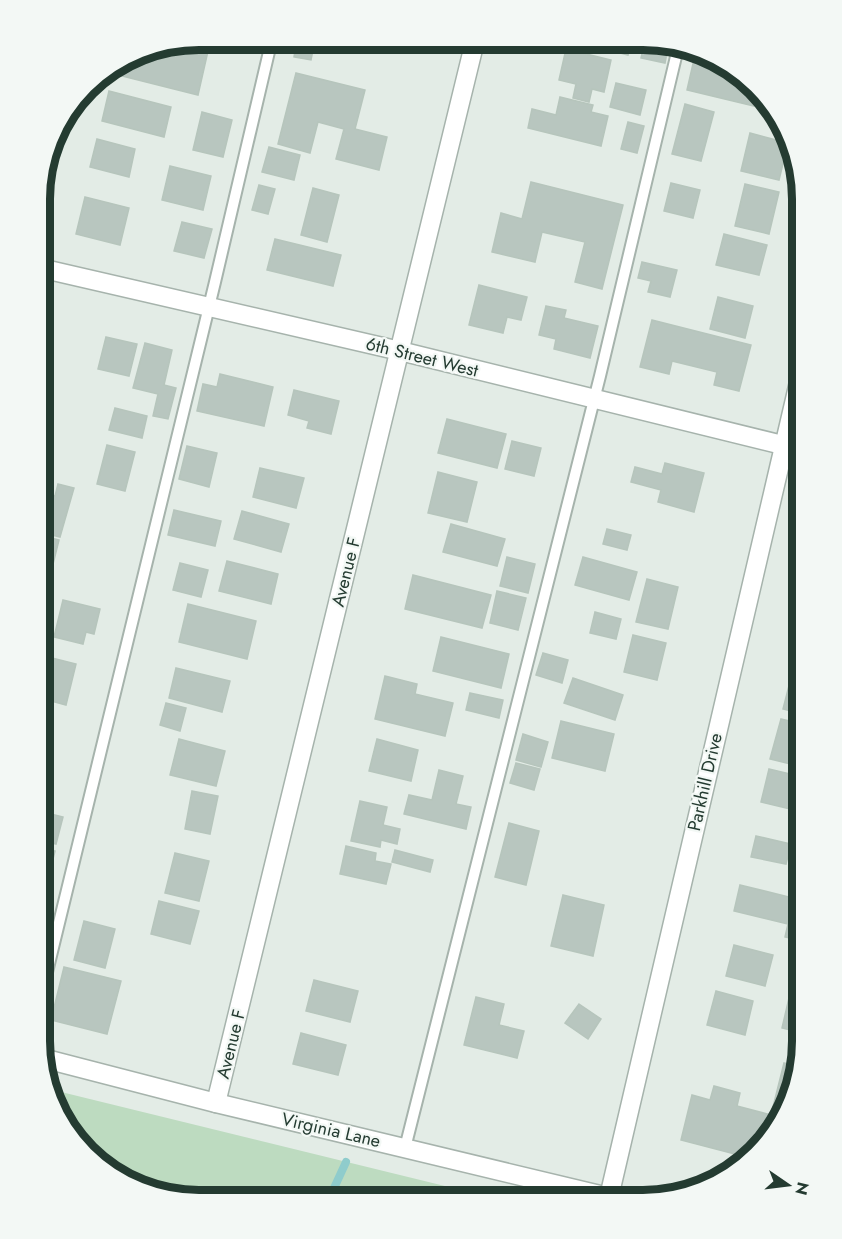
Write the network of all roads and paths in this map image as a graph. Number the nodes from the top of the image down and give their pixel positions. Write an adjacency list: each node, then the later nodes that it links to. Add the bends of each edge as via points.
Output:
1 (270, 49): 5 (lane)
2 (473, 49): 6 (street, Avenue F)
3 (677, 54): 7 (lane)
4 (49, 270): 5 (street, 6th Street West)
5 (209, 306): 6 (street, 6th Street West); 11 (lane)
6 (400, 351): 7 (street, 6th Street West); 13 (street, Avenue F)
7 (595, 399): 9 (street, 6th Street West); 14 (lane)
8 (792, 411): 9 (street, Parkhill Drive)
9 (784, 445): 10 (street, 6th Street West); 16 (street, Parkhill Drive)
10 (792, 447)
11 (49, 964)
12 (51, 1060): 13 (street, Virginia Lane)
13 (216, 1103): 14 (street, Virginia Lane)
14 (405, 1148): 15 (street, Virginia Lane)
15 (576, 1190)
16 (615, 1190)

